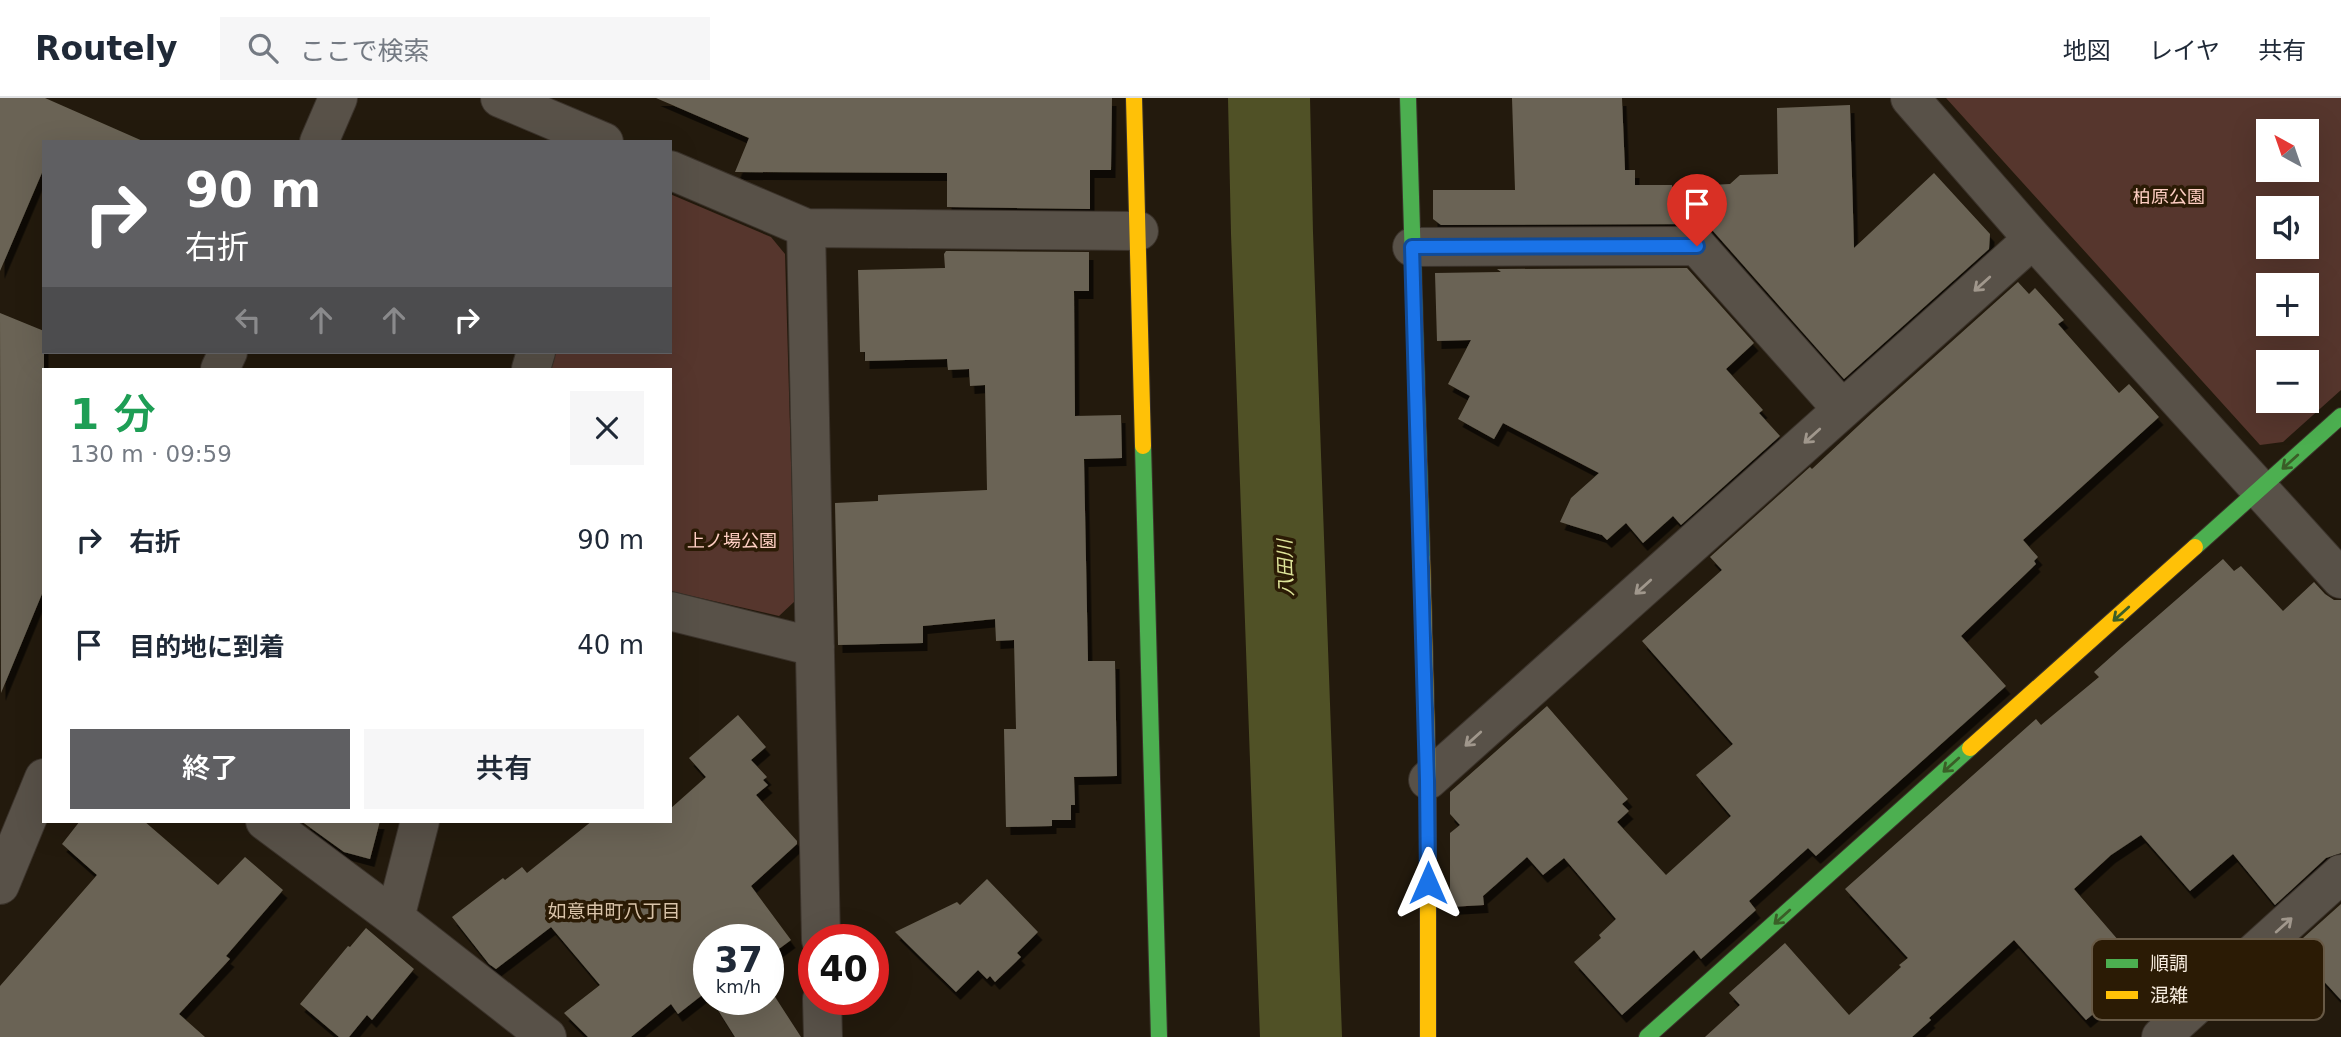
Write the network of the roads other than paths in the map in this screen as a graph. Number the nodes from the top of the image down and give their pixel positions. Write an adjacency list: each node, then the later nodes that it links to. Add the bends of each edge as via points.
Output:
1 (338, 98): 7 (street)
2 (500, 98): 6 (street)
3 (1134, 98): 10 (street)
4 (1408, 98): 12 (street)
5 (1910, 98): 11 (street)
6 (592, 139)
7 (320, 140)
8 (672, 171): 9 (street)
9 (806, 228): 10 (street); 18 (street)
10 (1139, 231): 32 (street)
11 (2033, 239): 13 (street, one-way to 13); 15 (street)
12 (1412, 247): 13 (street, via 1697,246); 19 (street)
13 (1842, 409): 19 (street, one-way to 19)
14 (2341, 416): 15 (street, one-way to 15)
15 (2260, 489): 16 (street); 34 (street, one-way to 34)
16 (2341, 579)
17 (672, 611): 18 (street)
18 (816, 647): 26 (street)
19 (1427, 780): 33 (street)
20 (42, 783): 24 (street)
21 (268, 823): 25 (street)
22 (419, 823): 25 (street)
23 (2341, 874): 27 (street, one-way to 23)
24 (0, 885)
25 (395, 918): 30 (street)
26 (821, 924)
27 (2269, 939)
28 (822, 1015): 31 (street)
29 (2180, 1020): 35 (street, one-way to 29)
30 (547, 1037)
31 (823, 1037)
32 (1158, 1037)
33 (1428, 1037)
34 (1647, 1037)
35 (2161, 1037)

